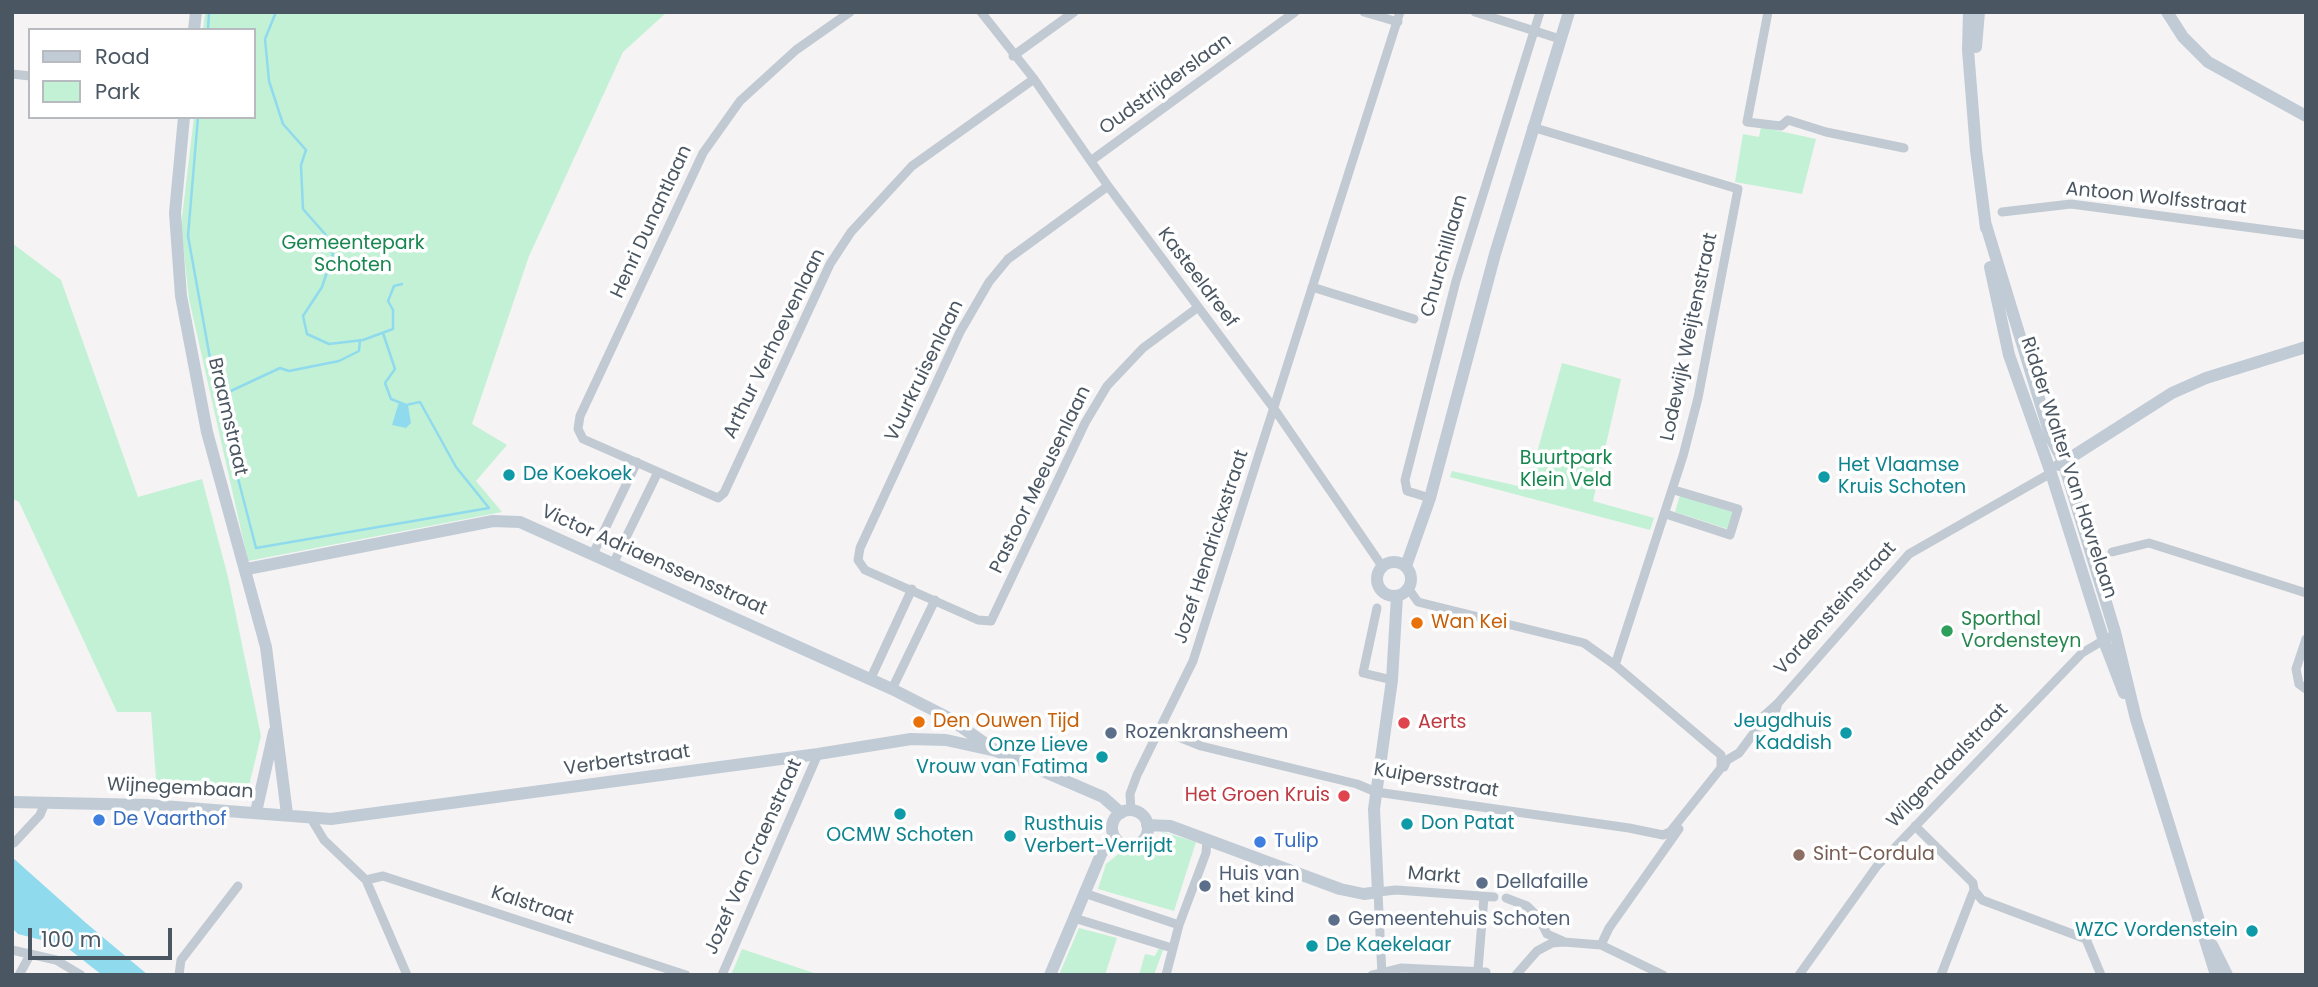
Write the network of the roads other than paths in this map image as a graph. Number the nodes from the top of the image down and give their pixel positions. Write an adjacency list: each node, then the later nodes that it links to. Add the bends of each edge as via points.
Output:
1 (850, 12): 34 (street, Henri Dunantlaan, via 796,50 740,101 702,153 580,416 578,429 583,439)
2 (981, 12): 16 (street, Kasteeldreef)
3 (1074, 12): 16 (street)
4 (1295, 12): 23 (street, Oudstrijderslaan)
5 (1364, 12): 13 (street)
6 (1475, 12): 14 (street)
7 (1540, 12): 14 (street, Churchilllaan)
8 (1569, 12): 15 (street)
9 (1768, 12): 22 (street, via 1748,121 1780,126 1788,120)
10 (1969, 12): 18 (street, Ridder Walter Van Havrelaan)
11 (1979, 12): 18 (street, Ridder Walter Van Havrelaan)
12 (2166, 12): 19 (street, via 2208,62)
13 (1399, 17): 28 (street, Jozef Hendrickxstraat)
14 (1535, 31): 15 (street); 39 (street, Churchilllaan, via 1456,281 1405,480 1407,491)
15 (1560, 39): 21 (street)
16 (1013, 56): 17 (street, Kasteeldreef)
17 (1034, 79): 23 (street, Kasteeldreef); 38 (street, Arthur Verhoevenlaan, via 912,166 851,232 830,264)
18 (1973, 82): 26 (street, Ridder Walter Van Havrelaan)
19 (2306, 116)
20 (184, 119): 46 (street, Braamstraat, via 175,213 178,272 207,432)
21 (1532, 127): 37 (street, Lodewijk Weijtenstraat, via 1738,189 1698,398); 39 (street)
22 (1904, 148)
23 (1092, 160): 24 (street, Kasteeldreef)
24 (1108, 186): 29 (street, Kasteeldreef); 47 (street, Vuurkruisenlaan, via 1008,259 960,332 860,548 858,560 865,570)
25 (2002, 212): 27 (street, Antoon Wolfsstraat, via 2071,204)
26 (1986, 222): 33 (street, Ridder Walter Van Havrelaan, via 2051,438); 36 (street, Ridder Walter Van Havrelaan, via 1990,266 2009,355)
27 (2306, 235)
28 (1311, 287): 30 (street); 32 (street, Jozef Hendrickxstraat)
29 (1197, 308): 32 (street, Kasteeldreef); 53 (street, Pastoor Meeusenlaan, via 1143,348 1107,386)
30 (1414, 320)
31 (2306, 347): 33 (street, Vordensteinstraat, via 2172,393)
32 (1275, 410): 44 (street, Kasteeldreef); 64 (street, Jozef Hendrickxstraat, via 1193,661)
33 (2063, 461): 36 (street, Vordensteinstraat); 54 (street, Ridder Walter Van Havrelaan)
34 (637, 462): 35 (street, Henri Dunantlaan); 42 (street)
35 (658, 472): 38 (street, Henri Dunantlaan); 43 (street)
36 (2051, 472): 56 (street, Ridder Walter Van Havrelaan); 91 (street, Vordensteinstraat, via 1909,554 1778,703 1765,726 1759,726 1739,753 1727,760 1722,774)
37 (1674, 490): 40 (street, Lodewijk Weijtenstraat); 40 (street, via 1738,509 1730,535)
38 (718, 498)
39 (1430, 498): 45 (street)
40 (1666, 514): 57 (street, Lodewijk Weijtenstraat)
41 (2112, 552): 49 (street, via 2149,543)
42 (593, 554): 43 (street, Victor Adriaenssensstraat); 46 (street, Victor Adriaenssensstraat, via 520,522 494,521)
43 (613, 564): 58 (street, Victor Adriaenssensstraat)
44 (1382, 566): 45 (street, via 1397,562); 50 (street, via 1377,584 1385,593)
45 (1406, 566): 48 (street, via 1411,577)
46 (247, 569): 68 (street, Braamstraat, via 266,647 275,721)
47 (912, 589): 51 (street, Vuurkruisenlaan); 58 (street)
48 (1408, 589): 50 (street); 57 (street, via 1418,602 1584,643)
49 (2306, 593)
50 (1397, 596): 59 (street)
51 (934, 600): 53 (street, Vuurkruisenlaan, via 978,620); 61 (street)
52 (1377, 608): 59 (street, via 1363,673)
53 (991, 621)
54 (2115, 632): 56 (street, Wilgendaalstraat); 63 (street, Ridder Walter Van Havrelaan)
55 (2306, 639): 60 (street, via 2296,669 2299,684)
56 (2104, 641): 63 (street, Ridder Walter Van Havrelaan); 77 (street, Wilgendaalstraat, via 2082,653)
57 (1615, 665): 69 (street, Kuipersstraat, via 1721,755 1721,768 1670,832 1663,835)
58 (870, 680): 61 (street, Victor Adriaenssensstraat)
59 (1392, 680): 69 (street)
60 (2306, 688)
61 (892, 690): 62 (street, Victor Adriaenssensstraat)
62 (947, 717): 65 (street); 66 (street, Verbertstraat)
63 (2136, 719): 89 (street, Ridder Walter Van Havrelaan)
64 (1161, 730): 69 (street, Kuipersstraat, via 1201,746); 73 (street, Jozef Hendrickxstraat)
65 (946, 740): 66 (street, Verbertstraat); 67 (street, Verbertstraat, via 911,738)
66 (996, 751): 73 (street, Verbertstraat, via 1104,797)
67 (818, 754): 75 (street, Verbertstraat); 101 (street, Jozef Van Craenstraat)
68 (274, 758): 72 (street, Braamstraat); 74 (street, Braamstraat)
69 (1376, 792): 84 (street)
70 (12, 802): 71 (street, Wijnegembaan)
71 (46, 803): 72 (street, Wijnegembaan); 80 (street)
72 (256, 812): 74 (street, Wijnegembaan)
73 (1126, 812): 76 (street, Verbertstraat, via 1142,815); 78 (street, via 1113,822)
74 (287, 814): 75 (street, Wijnegembaan)
75 (312, 820): 81 (street, via 324,840)
76 (1147, 825): 78 (street, via 1145,837 1137,844 1125,845); 79 (street, via 1170,826)
77 (1915, 826): 83 (street, via 1973,883); 106 (street, Wilgendaalstraat, via 1877,866)
78 (1116, 839): 85 (street, via 1102,852)
79 (1207, 839): 84 (street, via 1340,889); 88 (street)
80 (14, 843)
81 (366, 880): 99 (street); 100 (street, Kalstraat, via 383,876)
82 (238, 886): 98 (street, via 181,960)
83 (1974, 890): 107 (street); 108 (street, via 1982,900 2086,939)
84 (1378, 892): 95 (street); 95 (street, Markt, via 1489,897 1482,971)
85 (1084, 893): 87 (street); 88 (street)
86 (1506, 898): 90 (street, via 1527,906 1547,934)
87 (1074, 918): 92 (street); 102 (street)
88 (1179, 925): 92 (street)
89 (2204, 933): 109 (street, Ridder Walter Van Havrelaan); 110 (street, Ridder Walter Van Havrelaan)
90 (1564, 942): 91 (street); 104 (street, via 1537,951)
91 (1601, 945): 105 (street)
92 (1172, 948): 103 (street)
93 (12, 950): 94 (street)
94 (30, 955): 96 (street); 97 (street, via 56,960)
95 (1378, 973)
96 (19, 975)
97 (81, 975)
98 (179, 975)
99 (407, 975)
100 (686, 975)
101 (722, 975)
102 (1050, 975)
103 (1166, 975)
104 (1516, 975)
105 (1663, 975)
106 (1800, 975)
107 (1941, 975)
108 (2101, 975)
109 (2216, 975)
110 (2227, 975)

